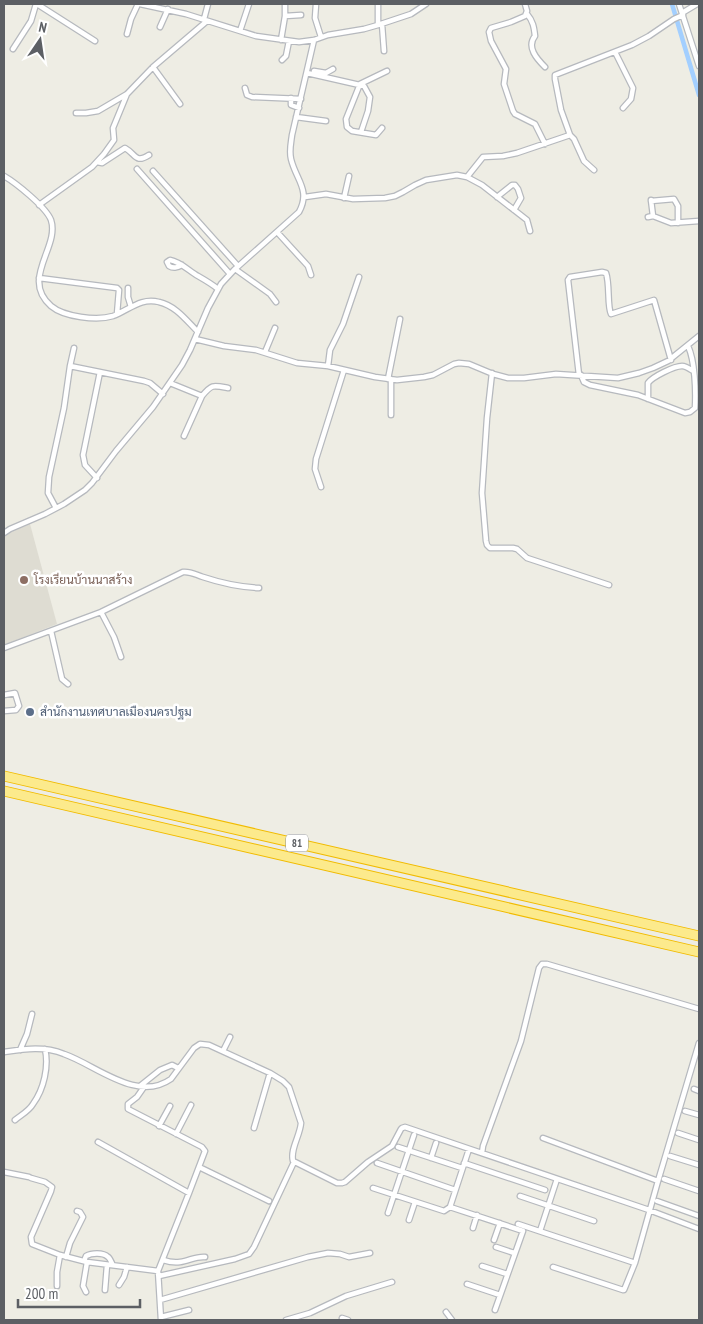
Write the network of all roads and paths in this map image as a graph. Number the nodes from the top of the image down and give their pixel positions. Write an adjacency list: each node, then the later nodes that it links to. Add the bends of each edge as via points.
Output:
1 (37, 4): 25 (street); 27 (street, via 31,22)
2 (139, 4): 12 (street); 21 (street)
3 (208, 4): 17 (street)
4 (249, 4): 20 (street)
5 (285, 4): 16 (street)
6 (316, 4): 22 (street, via 315,18)
7 (378, 4): 18 (street)
8 (426, 4): 18 (street, via 411,14)
9 (525, 4): 14 (street)
10 (679, 4): 15 (street)
11 (697, 4): 15 (street)
12 (168, 9): 17 (street); 19 (street)
13 (301, 14): 16 (street)
14 (527, 14): 33 (street, via 535,36 531,46); 51 (street, via 491,28 490,37 506,69 504,84 513,111 535,124)
15 (682, 15): 29 (street); 31 (street)
16 (285, 16): 23 (street)
17 (206, 20): 20 (street); 32 (street)
18 (380, 25): 22 (street); 28 (street)
19 (160, 27)
20 (240, 31): 23 (street)
21 (127, 34)
22 (321, 37): 24 (street)
23 (281, 40): 26 (street)
24 (314, 40): 26 (street); 35 (street)
25 (96, 41)
26 (288, 41): 30 (street, via 286,56)
27 (13, 49)
28 (384, 51)
29 (615, 52): 44 (street, via 633,88 631,99); 50 (street, via 555,75 561,110)
30 (282, 60)
31 (699, 66)
32 (153, 67): 39 (street); 42 (street)
33 (545, 68)
34 (333, 69): 35 (street, via 326,73)
35 (308, 71): 37 (street); 41 (street)
36 (387, 71): 37 (street)
37 (360, 84): 49 (street, via 370,97); 49 (street, via 345,123 348,129)
38 (245, 88): 40 (street, via 247,95 252,97)
39 (126, 94): 45 (street, via 92,113); 53 (street, via 114,125 114,140)
40 (290, 98): 41 (street); 43 (street, via 291,105)
41 (301, 99): 43 (street)
42 (180, 104)
43 (298, 108): 46 (street)
44 (623, 108)
45 (76, 113)
46 (296, 117): 47 (street); 61 (street, via 290,156)
47 (326, 121)
48 (382, 128): 49 (street, via 376,135)
49 (361, 132)
50 (570, 135): 51 (street); 55 (street, via 584,161)
51 (544, 144): 59 (street, via 503,156 483,157)
52 (149, 155): 53 (street, via 138,159 125,148 102,163)
53 (97, 162): 65 (street)
54 (137, 170): 73 (street)
55 (594, 170)
56 (153, 171): 72 (street)
57 (4, 176): 65 (street)
58 (349, 176): 60 (street)
59 (467, 177): 63 (street); 64 (street, via 426,180 386,198)
60 (347, 188): 62 (street); 64 (street)
61 (304, 196): 62 (street); 70 (street, via 299,212)
62 (338, 196): 64 (street)
63 (498, 197): 66 (street); 66 (street, via 515,185 521,198)
64 (344, 198)
65 (39, 205): 76 (street, via 50,217 52,227)
66 (514, 210): 69 (street, via 527,220)
67 (699, 220): 68 (street)
68 (678, 223): 68 (street, via 651,216 651,199 674,199 678,206)
69 (530, 231)
70 (277, 232): 72 (street); 74 (street, via 308,266)
71 (182, 265): 78 (street)
72 (236, 268): 73 (street); 79 (street)
73 (230, 274): 78 (street)
74 (311, 275)
75 (359, 277): 92 (street, via 330,350)
76 (39, 278): 81 (street, via 46,301 59,312 95,317); 81 (street, via 117,288)
77 (128, 288): 80 (street)
78 (218, 289): 84 (street)
79 (276, 302)
80 (131, 306): 81 (street); 84 (street, via 148,300 167,305)
81 (117, 314)
82 (400, 319): 98 (street)
83 (275, 328): 89 (street)
84 (198, 332): 86 (street)
85 (699, 336): 87 (street)
86 (195, 340): 89 (street); 99 (street)
87 (688, 346): 90 (street); 94 (street)
88 (74, 348): 91 (street)
89 (265, 352): 92 (street, via 297,363)
90 (671, 360): 97 (street, via 626,376); 97 (street, via 654,300 611,314 606,273 570,277)
91 (70, 366): 95 (street); 108 (street, via 49,478 48,493)
92 (328, 366): 93 (street)
93 (344, 370): 98 (street); 107 (street, via 316,458 315,469)
94 (693, 371): 103 (street, via 678,366 649,380); 103 (street, via 693,411 688,413)
95 (100, 372): 101 (street, via 150,383); 106 (street, via 83,455 85,465)
96 (492, 374): 97 (street, via 515,379); 98 (street, via 459,363 424,378); 110 (street, via 482,492 487,545 490,548 517,549 527,558)
97 (580, 375): 103 (street, via 590,385)
98 (390, 379): 104 (street)
99 (170, 383): 101 (street); 102 (street)
100 (228, 388): 102 (street, via 213,386)
101 (163, 394): 106 (street)
102 (202, 396): 105 (street)
103 (648, 399)
104 (391, 415)
105 (184, 436)
106 (97, 478): 108 (street, via 85,490)
107 (321, 487)
108 (56, 508): 109 (street)
109 (4, 533)
110 (609, 585)
111 (259, 588): 112 (street, via 235,585 188,571)
112 (102, 612): 113 (street); 115 (street)
113 (51, 631): 114 (street); 116 (street, via 61,677)
114 (4, 648)
115 (121, 657)
116 (68, 684)
117 (4, 695): 118 (street, via 15,692 19,706 16,710)
118 (4, 711)
119 (4, 776): 121 (highway, 81)
120 (4, 791): 122 (highway, 81)
121 (699, 936)
122 (699, 952)
123 (699, 1009): 153 (street, via 542,964 521,1041)
124 (32, 1014): 128 (street)
125 (230, 1037): 129 (street)
126 (699, 1043): 165 (street)
127 (45, 1049): 128 (street); 133 (street, via 65,1054 117,1080); 140 (street, via 47,1065 36,1099)
128 (20, 1050): 130 (street)
129 (223, 1051): 131 (street, via 200,1044); 132 (street)
130 (4, 1052)
131 (178, 1068): 133 (street, via 166,1082); 133 (street, via 172,1065 160,1070)
132 (270, 1073): 142 (street); 156 (street, via 289,1087 301,1123 292,1156)
133 (142, 1087): 141 (street, via 128,1104 128,1109)
134 (694, 1089): 135 (street)
135 (699, 1091)
136 (191, 1105): 144 (street)
137 (170, 1106): 141 (street)
138 (685, 1111): 139 (street)
139 (699, 1115)
140 (15, 1120)
141 (158, 1126): 144 (street)
142 (254, 1128)
143 (678, 1133): 147 (street)
144 (176, 1134): 160 (street, via 202,1148)
145 (414, 1135): 152 (street)
146 (542, 1138): 165 (street)
147 (699, 1140)
148 (98, 1142): 170 (street)
149 (436, 1143): 155 (street)
150 (398, 1147): 152 (street)
151 (469, 1149): 153 (street); 156 (street, via 405,1127 392,1146 342,1183 331,1181); 159 (street)
152 (409, 1151): 155 (street); 162 (street)
153 (482, 1153): 164 (street)
154 (670, 1156): 158 (street)
155 (431, 1158): 159 (street)
156 (294, 1162): 203 (street, via 249,1254)
157 (377, 1163): 162 (street)
158 (699, 1165)
159 (463, 1166): 167 (street); 168 (street)
160 (199, 1167): 170 (street); 173 (street)
161 (4, 1172): 194 (street, via 30,1177 52,1187 31,1237 32,1244)
162 (402, 1172): 167 (street); 171 (street)
163 (664, 1178): 169 (street)
164 (557, 1179): 176 (street); 179 (street)
165 (658, 1181): 179 (street)
166 (373, 1188): 171 (street)
167 (455, 1190): 177 (street)
168 (545, 1190)
169 (699, 1191)
170 (190, 1193): 196 (street)
171 (394, 1195): 175 (street); 180 (street)
172 (520, 1196): 176 (street)
173 (269, 1201)
174 (657, 1201): 182 (street)
175 (415, 1202): 177 (street, via 444,1211); 183 (street)
176 (549, 1205): 184 (street); 189 (street)
177 (450, 1207): 181 (street)
178 (77, 1210): 194 (street, via 83,1217)
179 (649, 1210): 187 (street); 198 (street)
180 (388, 1213)
181 (477, 1215): 185 (street); 188 (street)
182 (699, 1216)
183 (409, 1220)
184 (594, 1221)
185 (500, 1223): 190 (street); 193 (street, via 522,1231)
186 (518, 1224): 189 (street)
187 (699, 1227)
188 (473, 1228)
189 (540, 1231): 198 (street)
190 (494, 1240)
191 (496, 1247): 193 (street)
192 (370, 1253): 212 (street, via 349,1257 334,1253 308,1257)
193 (514, 1253): 204 (street)
194 (63, 1256): 197 (street); 208 (street, via 57,1272)
195 (205, 1257): 196 (street, via 182,1262)
196 (163, 1260): 203 (street)
197 (85, 1262): 199 (street); 199 (street, via 91,1253 106,1256); 210 (street, via 83,1286)
198 (635, 1263): 202 (street, via 623,1290)
199 (110, 1265): 201 (street); 209 (street)
200 (482, 1266): 204 (street)
201 (127, 1267): 203 (street); 207 (street)
202 (553, 1267)
203 (159, 1274): 212 (street)
204 (507, 1274): 211 (street)
205 (392, 1282): 218 (street)
206 (468, 1284): 211 (street)
207 (119, 1285)
208 (58, 1286)
209 (105, 1290)
210 (86, 1292)
211 (500, 1294): 214 (street)
212 (160, 1300): 217 (street)
213 (189, 1310): 217 (street)
214 (496, 1310)
215 (446, 1312): 220 (street)
216 (342, 1318): 219 (street)
217 (161, 1319)
218 (286, 1320)
219 (348, 1320)
220 (452, 1320)

